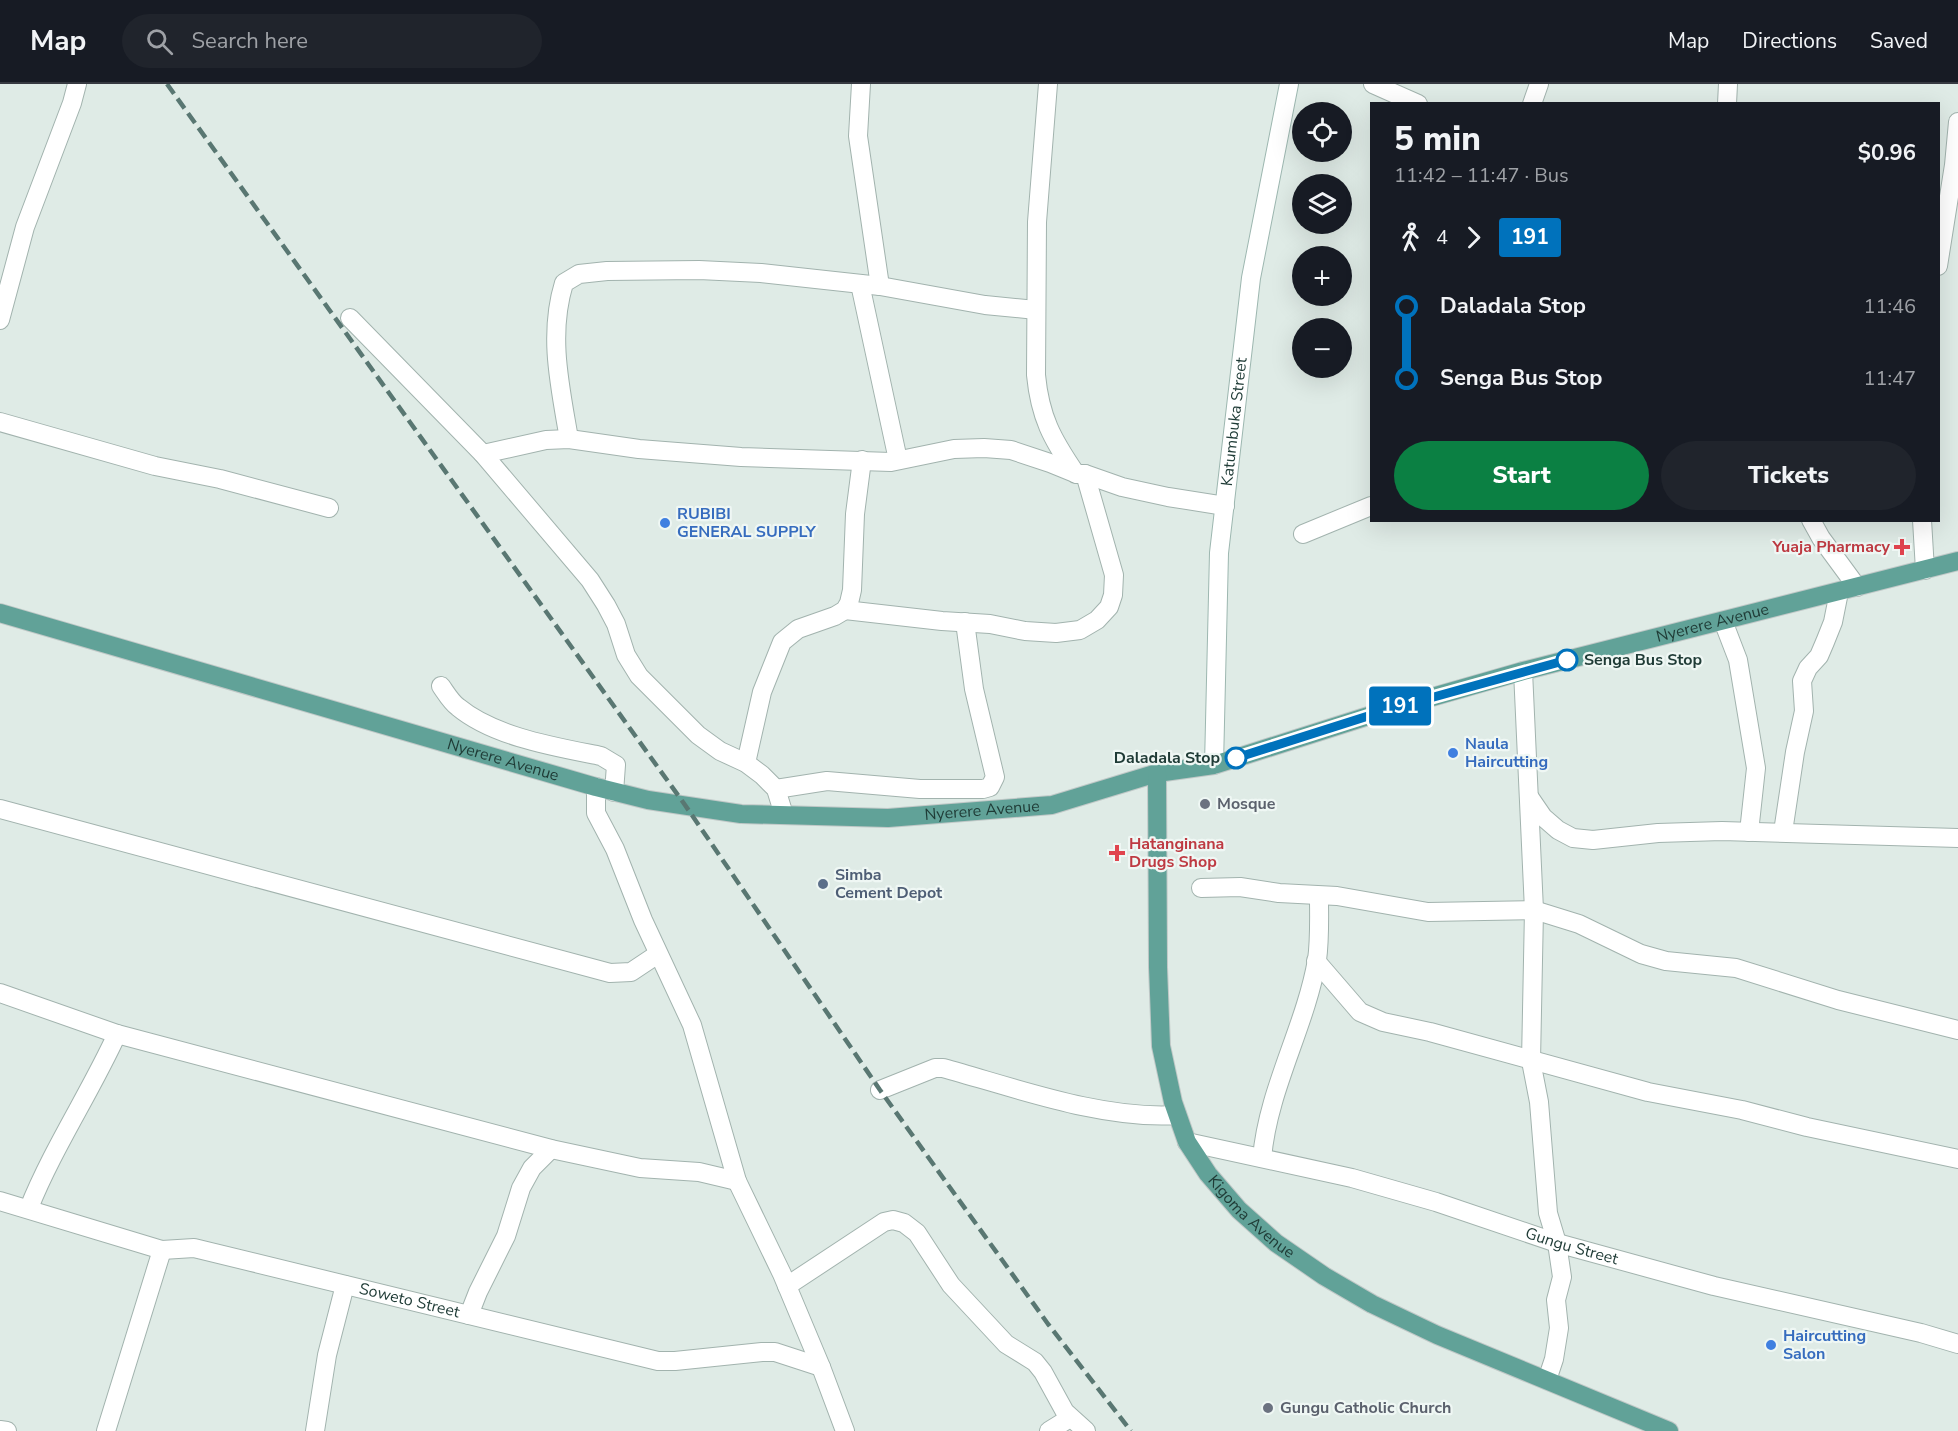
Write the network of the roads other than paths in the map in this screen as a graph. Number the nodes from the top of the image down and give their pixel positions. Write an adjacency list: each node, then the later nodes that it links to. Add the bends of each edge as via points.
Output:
1 (77, 84): 17 (street, via 25,227)
2 (861, 84): 14 (street, via 858,136)
3 (1048, 84): 15 (street, via 1037,222)
4 (1289, 84): 24 (street, Katumbuka Street, via 1251,278)
5 (1373, 84): 8 (street)
6 (1539, 84): 9 (street)
7 (1728, 84): 10 (street)
8 (1414, 102)
9 (1533, 102)
10 (1727, 102)
11 (1958, 122): 12 (street)
12 (1940, 249)
13 (860, 284): 14 (street); 19 (street, via 699,270 607,271 570,278 559,298 555,346); 22 (street)
14 (880, 286): 15 (street)
15 (1036, 310): 23 (street, via 1036,375 1041,410 1045,423)
16 (350, 318): 20 (street)
17 (0, 320)
18 (0, 422): 26 (street, via 155,466)
19 (569, 439): 20 (street); 21 (street, via 741,457)
20 (483, 454): 40 (street, via 590,580 616,624 626,655 639,676 698,735)
21 (862, 460): 22 (street); 34 (street, via 852,590)
22 (898, 460): 23 (street, via 954,449 1011,450)
23 (1081, 474): 24 (street, via 1168,497); 37 (street, via 1114,575 1109,607 1097,621 1080,630 1056,633)
24 (1225, 506): 41 (street, Katumbuka Street, via 1219,553)
25 (1370, 506): 29 (street)
26 (329, 508)
27 (1812, 522): 32 (street)
28 (1922, 522): 31 (street)
29 (1303, 534)
30 (1958, 561): 31 (main road, Nyerere Avenue)
31 (1925, 570): 32 (main road, Nyerere Avenue)
32 (1857, 588): 33 (main road, Nyerere Avenue)
33 (1839, 592): 36 (main road, Nyerere Avenue); 50 (street, via 1826,642 1802,681 1804,711)
34 (844, 610): 37 (street); 40 (street, via 798,629 782,642 762,692)
35 (0, 613): 43 (main road, Nyerere Avenue)
36 (1723, 621): 38 (main road, Nyerere Avenue); 49 (street, via 1738,660 1756,768)
37 (965, 622): 44 (street, via 977,706 994,777 990,787 920,789 827,781)
38 (1523, 671): 41 (main road, Nyerere Avenue); 46 (street)
39 (441, 686): 45 (street, via 455,705 475,720 608,760 616,765)
40 (746, 763): 44 (street)
41 (1214, 765): 42 (main road, Nyerere Avenue)
42 (1157, 773): 48 (main road, Nyerere Avenue, via 1052,805 888,818); 62 (main road, Kigoma Avenue, via 1161,1046)
43 (596, 787): 45 (main road, Nyerere Avenue); 55 (street, via 596,813)
44 (776, 789): 48 (street)
45 (614, 792): 48 (main road, Nyerere Avenue, via 741,814)
46 (1530, 798): 49 (street, via 1543,817 1573,838); 54 (street)
47 (0, 809): 55 (street, via 610,973 631,972)
48 (784, 815)
49 (1749, 832): 50 (street)
50 (1783, 832): 51 (street)
51 (1958, 838)
52 (1200, 888): 53 (street, via 1240,887)
53 (1319, 896): 54 (street, via 1428,912); 56 (street)
54 (1533, 910): 58 (street, via 1579,924 1641,954 1666,961 1736,968 1838,1000); 60 (street)
55 (658, 954): 67 (street, via 692,1025)
56 (1316, 961): 60 (street, via 1360,1012 1383,1022); 65 (street, via 1268,1118)
57 (0, 993): 59 (street)
58 (1958, 1030)
59 (117, 1034): 64 (street); 69 (street)
60 (1531, 1061): 66 (street, via 1648,1092); 70 (street, via 1539,1102 1548,1213)
61 (880, 1090): 62 (street, via 943,1068 1085,1106 1132,1115)
62 (1178, 1115): 63 (main road, Kigoma Avenue)
63 (1187, 1142): 65 (street, Gungu Street); 77 (main road, Kigoma Avenue, via 1239,1210 1276,1243 1324,1276 1437,1335)
64 (551, 1149): 67 (street, via 640,1168 699,1172); 74 (street, via 532,1168 521,1188 506,1236)
65 (1262, 1158): 70 (street, Gungu Street, via 1436,1202)
66 (1958, 1159)
67 (737, 1181): 73 (street)
68 (0, 1201): 69 (street, Soweto Street)
69 (29, 1208): 71 (street, Soweto Street)
70 (1557, 1243): 75 (street, Gungu Street, via 1714,1286); 77 (street, via 1562,1277 1556,1300 1559,1328)
71 (162, 1250): 72 (street, Soweto Street, via 194,1248); 81 (street)
72 (345, 1285): 74 (street, Soweto Street); 82 (street, via 327,1356)
73 (787, 1286): 76 (street); 78 (street, via 884,1222 904,1223 917,1233 951,1285 1006,1344 1044,1372)
74 (469, 1315): 76 (street, Soweto Street, via 658,1361 769,1352)
75 (1958, 1344)
76 (821, 1367): 83 (street)
77 (1546, 1380): 86 (main road, Kigoma Avenue)
78 (1070, 1418): 84 (street); 85 (street)
79 (0, 1430): 80 (street)
80 (7, 1431)
81 (106, 1431)
82 (315, 1431)
83 (845, 1431)
84 (1049, 1431)
85 (1086, 1431)
86 (1669, 1431)

